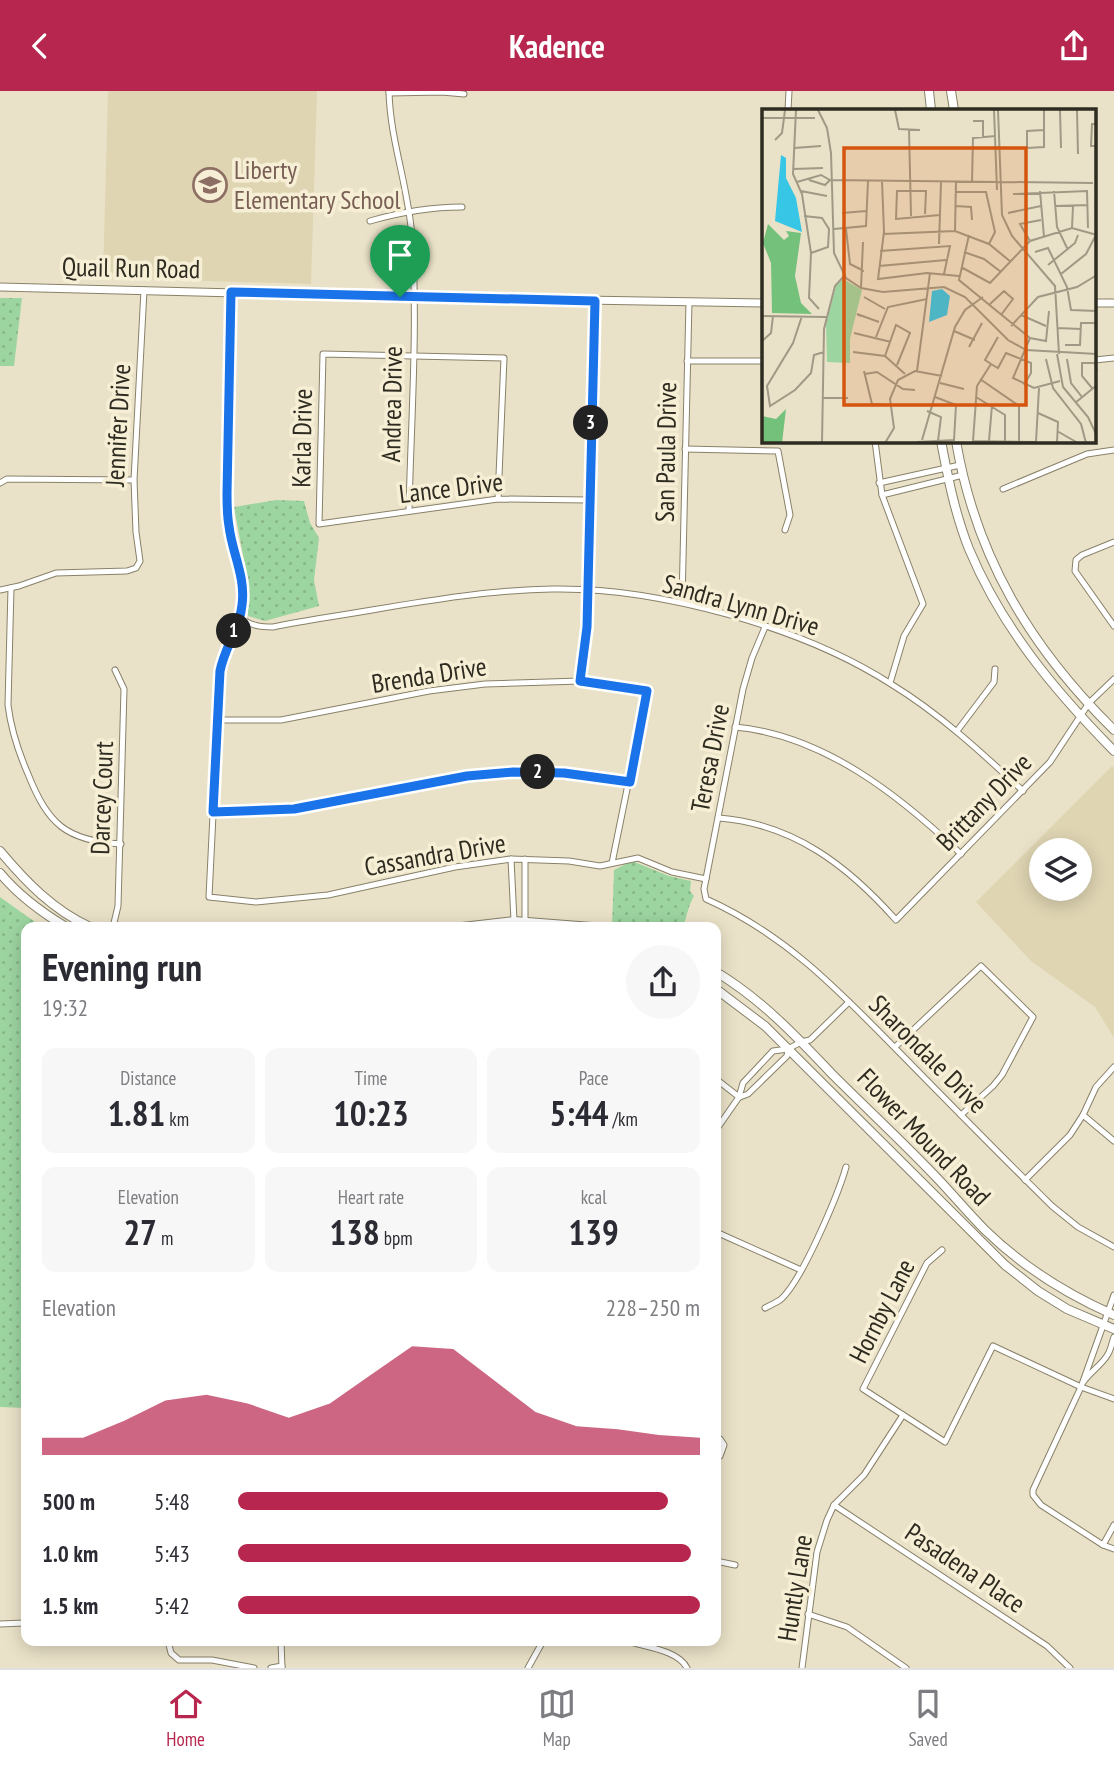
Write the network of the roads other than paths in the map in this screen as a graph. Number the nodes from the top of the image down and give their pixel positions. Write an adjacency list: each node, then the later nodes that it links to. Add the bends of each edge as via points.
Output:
1 (789, 91): 6 (street)
2 (929, 91): 7 (main road)
3 (951, 91): 8 (main road)
4 (389, 92): 5 (street); 10 (street, Andrea Drive)
5 (464, 94)
6 (788, 109)
7 (931, 109)
8 (954, 109)
9 (462, 207): 10 (street)
10 (408, 210): 11 (street); 15 (street, Andrea Drive)
11 (370, 221)
12 (0, 286): 13 (street, Quail Run Road)
13 (144, 290): 14 (street, Quail Run Road); 35 (street, Jennifer Drive)
14 (231, 292): 15 (street, Quail Run Road); 50 (street, via 227,493 229,526 243,583)
15 (413, 297): 16 (street, Quail Run Road); 21 (street, Andrea Drive)
16 (595, 301): 17 (street, Quail Run Road); 41 (street)
17 (689, 302): 18 (street, Quail Run Road); 24 (street, San Paula Drive)
18 (762, 303)
19 (1096, 303): 20 (street)
20 (1114, 303)
21 (412, 356): 40 (street, via 503,358); 42 (street, Andrea Drive); 43 (street, Karla Drive, via 323,353)
22 (1114, 358): 23 (street)
23 (1096, 360)
24 (687, 361): 25 (street); 29 (street, San Paula Drive)
25 (762, 361)
26 (875, 443): 37 (street)
27 (941, 443): 32 (main road)
28 (956, 443): 31 (main road)
29 (685, 449): 44 (street, via 778,451 790,515); 49 (street, San Paula Drive)
30 (1114, 450): 38 (street, via 1087,454)
31 (960, 465): 32 (street); 33 (main road)
32 (946, 468): 34 (main road); 37 (street)
33 (963, 475): 34 (street); 58 (main road, via 982,538 1002,583 1031,634)
34 (947, 478): 39 (street); 59 (main road, via 969,548 1002,615 1031,659)
35 (134, 480): 36 (street, via 7,479); 46 (street, Jennifer Drive, via 140,561 136,568 56,573)
36 (0, 483)
37 (879, 483): 39 (street)
38 (1003, 489)
39 (881, 495): 57 (street, via 923,604 907,629)
40 (498, 499): 41 (street, Lance Drive); 42 (street, Lance Drive)
41 (589, 500): 48 (street)
42 (409, 510): 43 (street, Lance Drive)
43 (319, 524)
44 (785, 530)
45 (1114, 542): 51 (street, via 1082,555 1075,571)
46 (10, 588): 47 (street); 69 (street, via 8,705 15,742 38,801 69,832 86,840)
47 (0, 590)
48 (586, 590): 49 (street, Sandra Lynn Drive); 50 (street, Sandra Lynn Drive, via 437,599 273,627 259,627); 56 (street)
49 (682, 603): 52 (street, Sandra Lynn Drive)
50 (240, 617): 60 (street, via 224,653)
51 (1114, 626)
52 (765, 627): 57 (street, Sandra Lynn Drive, via 822,648); 61 (street, Teresa Drive, via 752,658)
53 (995, 669): 63 (street, via 994,682)
54 (115, 670): 69 (street, Darcey Court, via 124,689)
55 (1114, 679): 58 (street, Brittany Drive)
56 (580, 681): 60 (street, Brenda Drive, via 485,684 281,719); 65 (street, Brenda Drive, via 647,691)
57 (890, 683): 63 (street, Sandra Lynn Drive)
58 (1089, 703): 59 (street, Brittany Drive); 62 (main road)
59 (1081, 717): 64 (main road); 66 (street, Brittany Drive)
60 (218, 720): 67 (street)
61 (735, 727): 68 (street, Teresa Drive); 71 (street, via 785,736 856,770 914,812)
62 (1114, 730)
63 (957, 731): 66 (street, Sandra Lynn Drive)
64 (1114, 751)
65 (630, 782): 67 (street, via 513,772 467,776 294,809); 74 (street)
66 (1023, 791): 71 (street, Brittany Drive)
67 (213, 812): 72 (street, Cassandra Drive, via 209,897 256,902 328,895)
68 (719, 818): 71 (street, Brittany Drive, via 760,824 807,845 847,872 897,920); 77 (street, Teresa Drive)
69 (121, 844): 81 (street, Darcey Court)
70 (0, 851): 75 (main road)
71 (961, 855)
72 (511, 859): 73 (street, Cassandra Drive); 82 (street)
73 (525, 859): 74 (street, Cassandra Drive, via 600,866); 83 (street)
74 (612, 863): 77 (street, Cassandra Drive, via 638,858)
75 (11, 864): 76 (street); 80 (main road, via 30,886)
76 (0, 874): 79 (main road)
77 (706, 879): 78 (street, Teresa Drive)
78 (706, 899): 86 (street, Sharondale Drive, via 794,951)
79 (58, 922)
80 (79, 922)
81 (114, 922)
82 (513, 922)
83 (525, 922)
84 (721, 975): 87 (main road, Flower Mound Road)
85 (721, 993): 89 (main road, Flower Mound Road)
86 (849, 1002): 87 (street, via 810,1040); 88 (street, Sharondale Drive)
87 (801, 1042): 89 (street); 105 (main road, Flower Mound Road, via 1014,1257)
88 (895, 1047): 93 (street, Sharondale Drive); 93 (street, via 981,966 1034,1017 1002,1075)
89 (788, 1049): 92 (street, via 787,1056 748,1094); 92 (street, via 774,1051 743,1083); 106 (main road, Flower Mound Road, via 1005,1265 1058,1303)
90 (1114, 1067): 94 (street, via 1096,1087)
91 (721, 1083): 92 (street)
92 (739, 1097): 95 (street)
93 (961, 1115): 98 (street, Sharondale Drive)
94 (1083, 1115): 96 (street); 98 (street, via 1070,1135)
95 (721, 1123)
96 (1114, 1141)
97 (846, 1167): 102 (street)
98 (1025, 1180): 100 (street, Sharondale Drive, via 1078,1227)
99 (721, 1234): 102 (street)
100 (1114, 1247)
101 (942, 1250): 111 (street, Hornby Lane, via 927,1263 863,1389)
102 (801, 1270): 104 (street, via 781,1300)
103 (1114, 1295): 105 (street)
104 (765, 1308)
105 (1111, 1313): 106 (street)
106 (1103, 1324): 107 (main road, Flower Mound Road); 109 (street)
107 (1114, 1329)
108 (1114, 1337): 109 (street, via 1108,1354)
109 (1080, 1387): 110 (street); 111 (street, via 993,1346 944,1442); 114 (street, via 1033,1495)
110 (1114, 1399)
111 (903, 1415): 112 (street, Huntly Lane, via 864,1475)
112 (834, 1505): 118 (street, Huntly Lane, via 817,1552); 132 (street, Pasadena Place, via 1047,1646)
113 (1114, 1525): 114 (street)
114 (1103, 1545): 115 (street)
115 (1114, 1549)
116 (721, 1562): 117 (street)
117 (735, 1565)
118 (808, 1614): 130 (street, Huntly Lane); 131 (street, via 847,1627)
119 (21, 1623): 120 (street)
120 (0, 1624)
121 (169, 1646): 126 (street, via 179,1660 212,1660)
122 (281, 1646): 125 (street)
123 (540, 1646): 128 (street)
124 (643, 1646): 129 (street, via 683,1660)
125 (282, 1667): 127 (street)
126 (254, 1668)
127 (271, 1668)
128 (528, 1668)
129 (687, 1668)
130 (802, 1668)
131 (906, 1668)
132 (1070, 1668)

